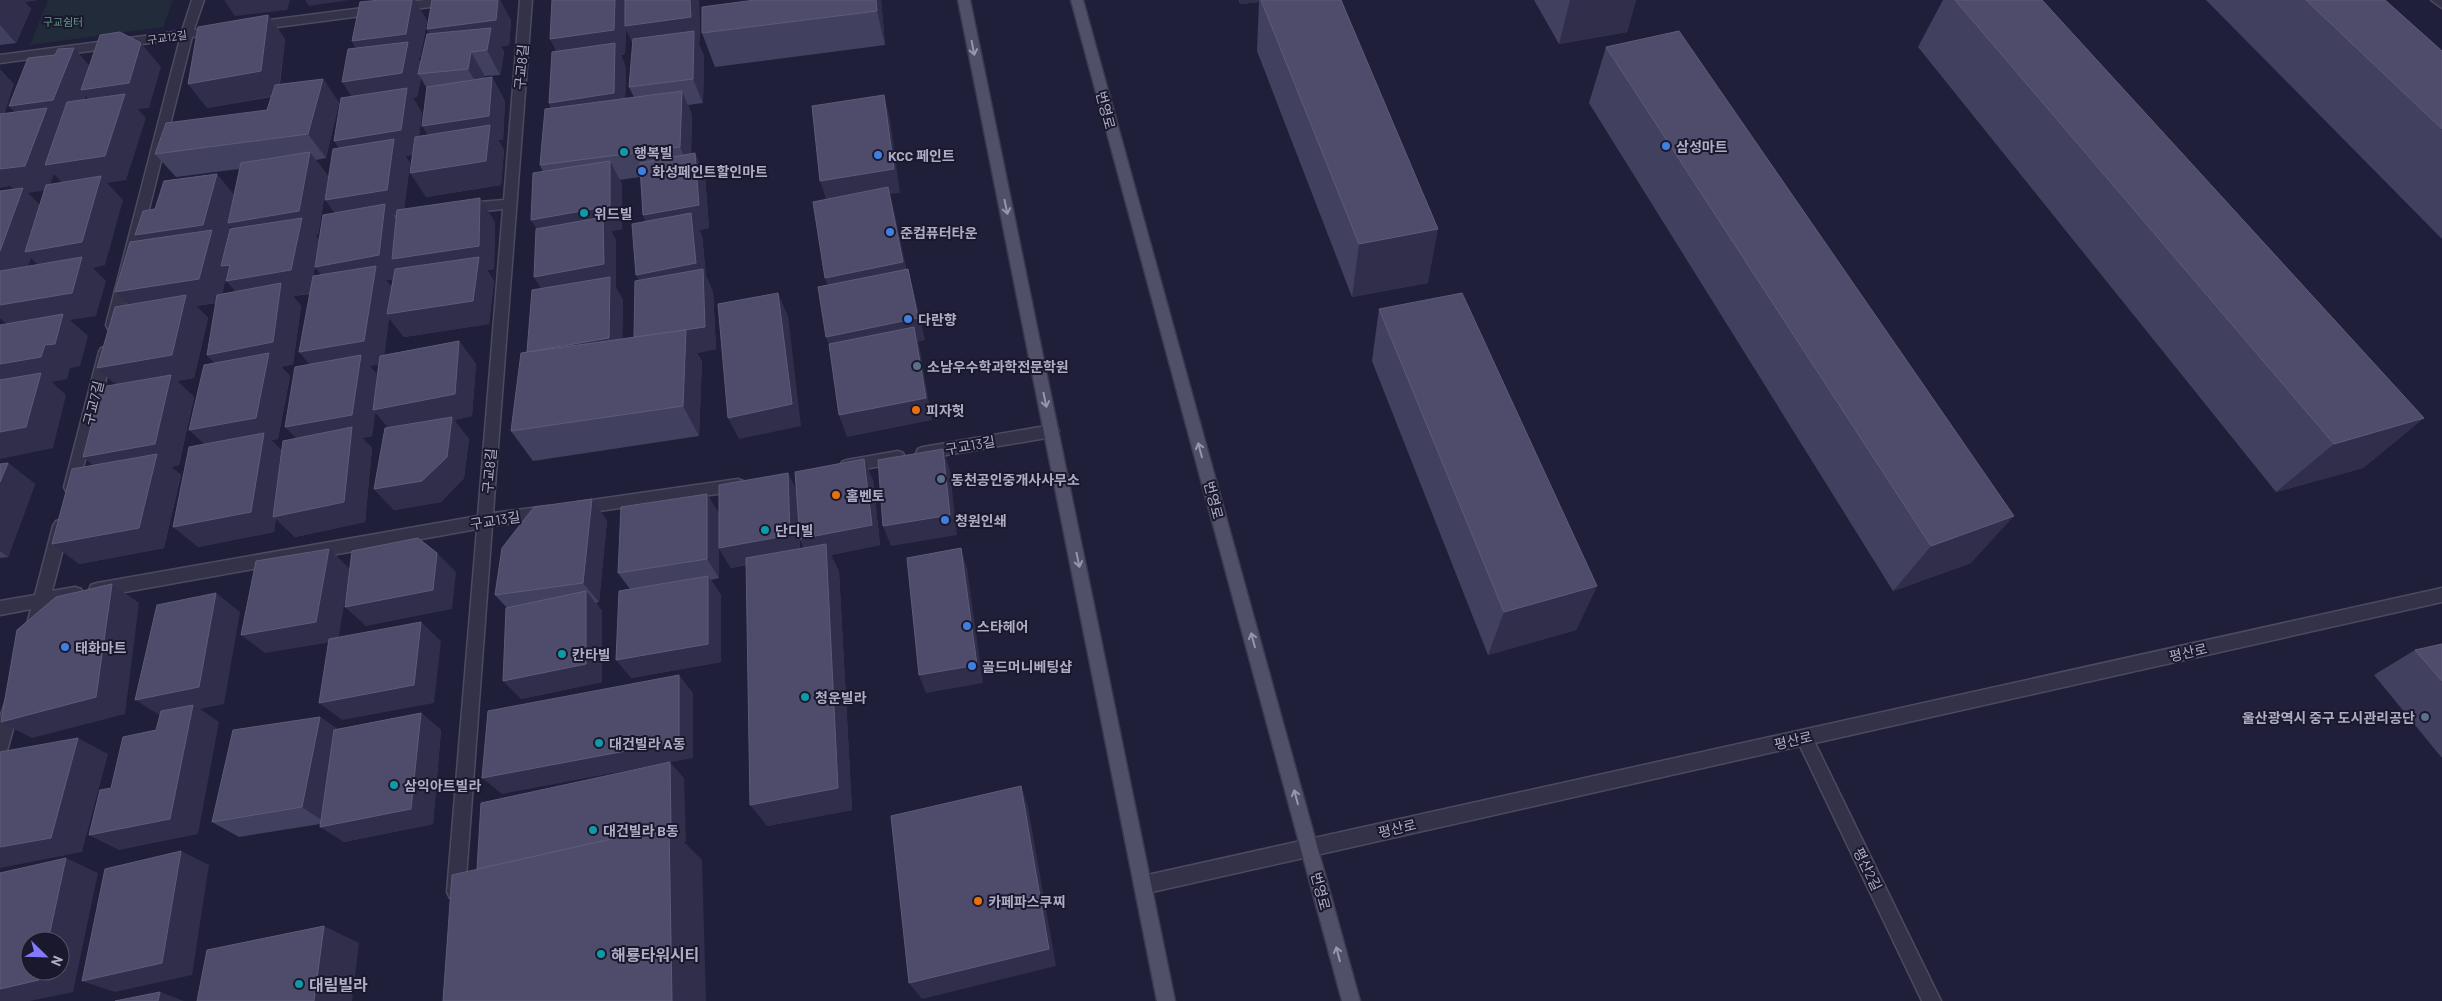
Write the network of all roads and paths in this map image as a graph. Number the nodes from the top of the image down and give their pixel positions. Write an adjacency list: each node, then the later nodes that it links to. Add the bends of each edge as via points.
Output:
1 (198, 0): 10 (street, 구교7길)
2 (453, 0): 8 (street)
3 (526, 0): 12 (street, 구교8길)
4 (964, 0): 14 (main road, one-way to 14)
5 (1077, 0): 25 (main road, 번영로, one-way to 5)
6 (2437, 0): 7 (street)
7 (2442, 4)
8 (246, 26)
9 (207, 32): 10 (street, 구교12길)
10 (187, 34): 11 (street, 구교12길); 19 (street, 구교7길)
11 (0, 59)
12 (510, 204): 13 (street); 17 (street, 구교8길)
13 (453, 210)
14 (1052, 431): 15 (street, 구교13길); 26 (main road, one-way to 26)
15 (830, 469)
16 (754, 482): 17 (street, 구교13길)
17 (485, 521): 19 (street, 구교13길); 27 (street, 구교8길)
18 (2442, 595): 23 (street, 평산로)
19 (42, 600): 20 (street, 구교13길); 21 (street, 구교7길)
20 (0, 608)
21 (29, 646)
22 (16, 692): 24 (street)
23 (1804, 737): 25 (street, 평산로); 30 (street, 평산2길)
24 (0, 747)
25 (1310, 848): 26 (street, 평산로); 29 (main road, 번영로, one-way to 25)
26 (1143, 885): 28 (main road)
27 (455, 903)
28 (1166, 1001)
29 (1351, 1001)
30 (1932, 1001)

